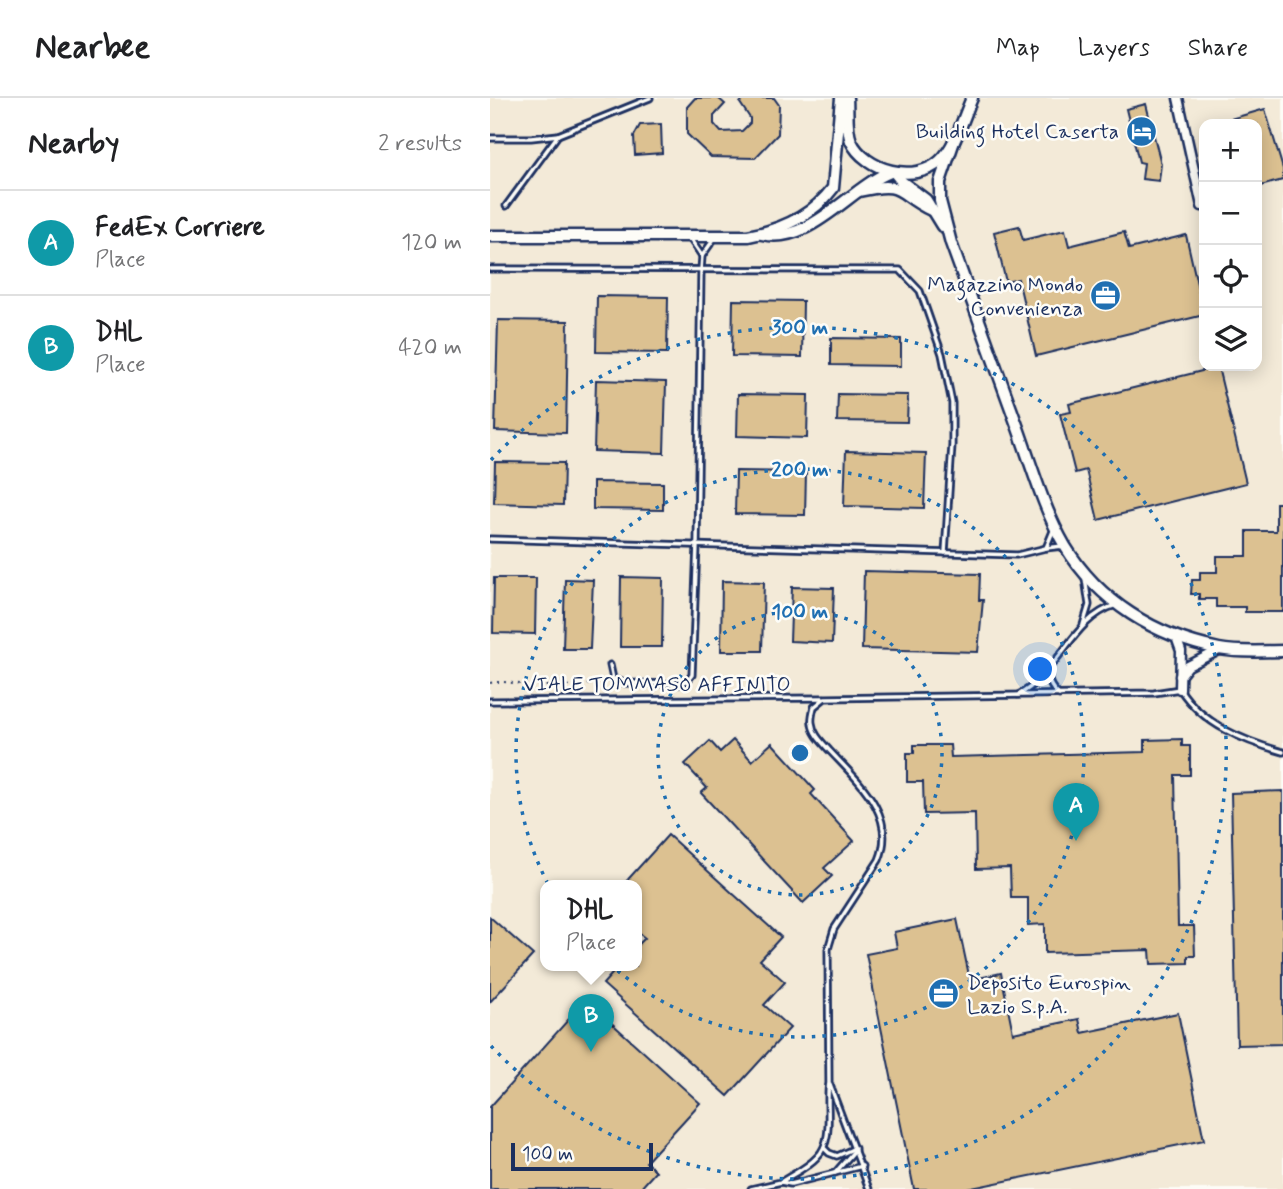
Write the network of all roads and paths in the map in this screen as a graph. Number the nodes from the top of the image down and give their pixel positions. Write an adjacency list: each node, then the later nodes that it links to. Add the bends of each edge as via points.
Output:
1 (650, 98): 6 (lane)
2 (841, 98): 14 (street, via 833,188 806,215)
3 (847, 98): 9 (street, via 850,139 856,150)
4 (972, 98): 8 (street)
5 (1178, 98): 11 (street)
6 (558, 135): 7 (lane); 12 (lane)
7 (490, 138)
8 (954, 141): 9 (street, via 928,171); 18 (street, via 940,182)
9 (892, 172): 10 (street); 13 (street)
10 (855, 192): 13 (street, via 896,187); 14 (street, via 818,222 793,233)
11 (1199, 192)
12 (506, 206)
13 (934, 212): 18 (street)
14 (762, 234): 17 (street)
15 (490, 236): 16 (street)
16 (688, 236): 17 (street); 19 (lane)
17 (717, 236): 19 (lane)
18 (951, 243): 22 (street)
19 (702, 256): 21 (lane)
20 (490, 269): 21 (lane)
21 (701, 270): 24 (lane); 27 (lane, via 900,270 920,291 942,354 952,403)
22 (1054, 524): 25 (street); 26 (lane)
23 (490, 539): 24 (lane)
24 (697, 545): 27 (lane); 37 (lane, via 692,675 680,684)
25 (1065, 546): 26 (lane); 28 (street)
26 (1046, 548): 27 (lane, via 1017,555)
27 (945, 553)
28 (1083, 572): 29 (street); 30 (lane, via 1089,605)
29 (1116, 604): 30 (lane, via 1095,615); 31 (street)
30 (1081, 630): 35 (lane)
31 (1176, 637): 32 (street); 36 (street, via 1181,650)
32 (1221, 649): 33 (street); 36 (street, via 1188,666)
33 (1283, 651)
34 (610, 666): 37 (lane)
35 (1050, 667): 40 (lane, via 1048,677); 41 (lane)
36 (1180, 676): 39 (street)
37 (613, 679): 38 (path, via 585,685)
38 (490, 683)
39 (1180, 689): 40 (lane, VIALE TOMMASO AFFINITO, via 1154,694); 44 (lane, via 1218,727)
40 (1059, 695): 41 (lane, VIALE TOMMASO AFFINITO)
41 (1017, 696): 42 (lane, VIALE TOMMASO AFFINITO)
42 (825, 698): 43 (lane, VIALE TOMMASO AFFINITO); 45 (lane, VIALE TOMMASO AFFINITO, via 814,706 811,722 817,736 874,803 885,830 879,860 834,929 828,949)
43 (490, 701)
44 (1283, 752)
45 (829, 1083): 46 (lane, VIALE TOMMASO AFFINITO); 47 (lane, VIALE TOMMASO AFFINITO)
46 (824, 1148): 47 (lane, via 837,1156); 50 (lane, via 810,1164)
47 (855, 1149): 48 (lane, VIALE TOMMASO AFFINITO); 49 (lane)
48 (862, 1166): 49 (lane); 53 (lane, VIALE TOMMASO AFFINITO)
49 (833, 1175): 50 (lane)
50 (781, 1182): 51 (lane)
51 (775, 1186): 52 (lane)
52 (751, 1189)
53 (869, 1189)

